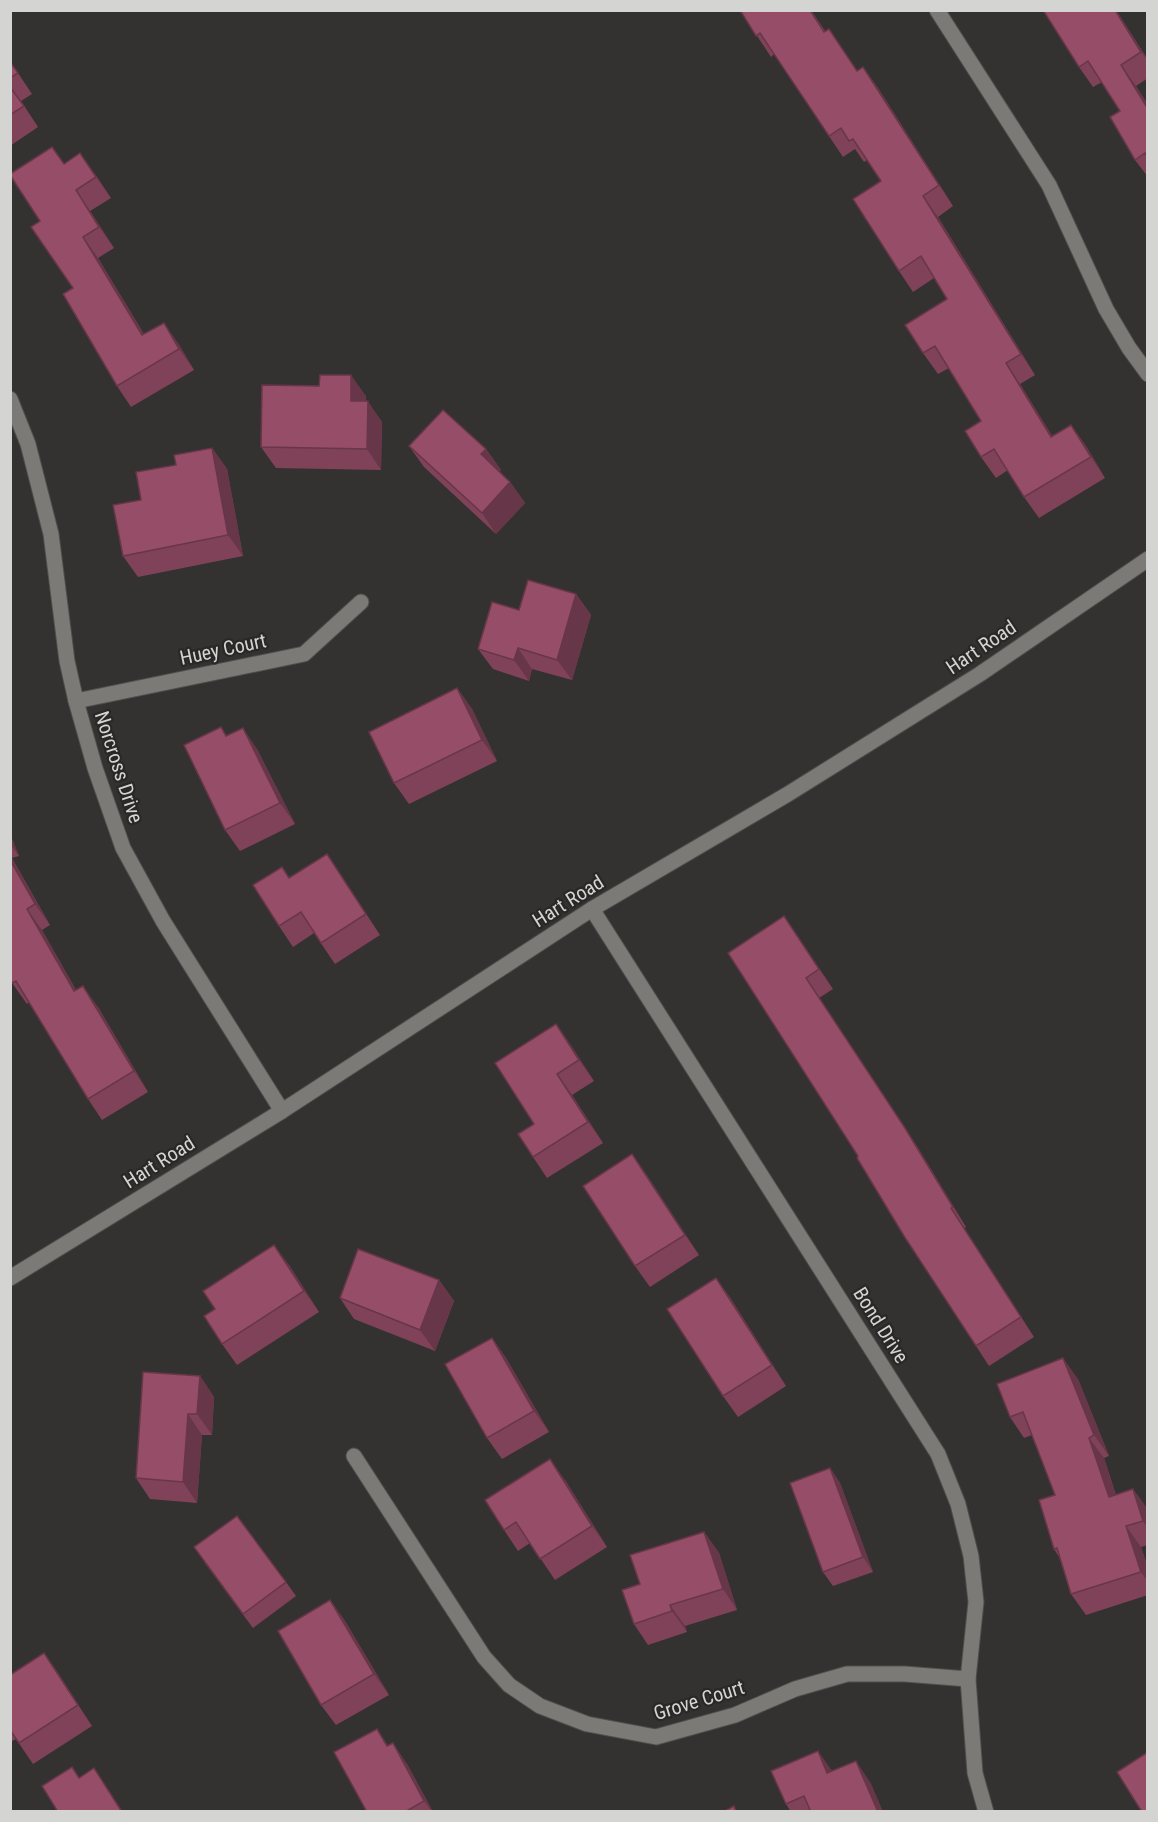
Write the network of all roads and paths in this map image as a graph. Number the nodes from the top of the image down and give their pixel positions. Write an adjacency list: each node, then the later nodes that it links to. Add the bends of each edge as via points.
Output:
1 (938, 10): 2 (street, via 1049,185 1106,309)
2 (1148, 374)
3 (10, 399): 6 (street, Norcross Drive, via 28,444 51,534 67,662)
4 (1148, 559): 7 (street, Hart Road, via 980,674 788,794)
5 (361, 602): 6 (street, Huey Court, via 304,654)
6 (76, 701): 8 (street, Norcross Drive, via 123,848 163,921)
7 (592, 909): 8 (street, Hart Road); 11 (street, Bond Drive, via 938,1454 958,1504 971,1556 976,1602)
8 (282, 1111): 9 (street, Hart Road)
9 (10, 1278)
10 (354, 1456): 11 (street, Grove Court, via 484,1657 509,1685 540,1706 587,1724 656,1737 735,1715 795,1689 847,1674)
11 (968, 1679): 12 (street, Bond Drive, via 975,1773)
12 (986, 1812)

